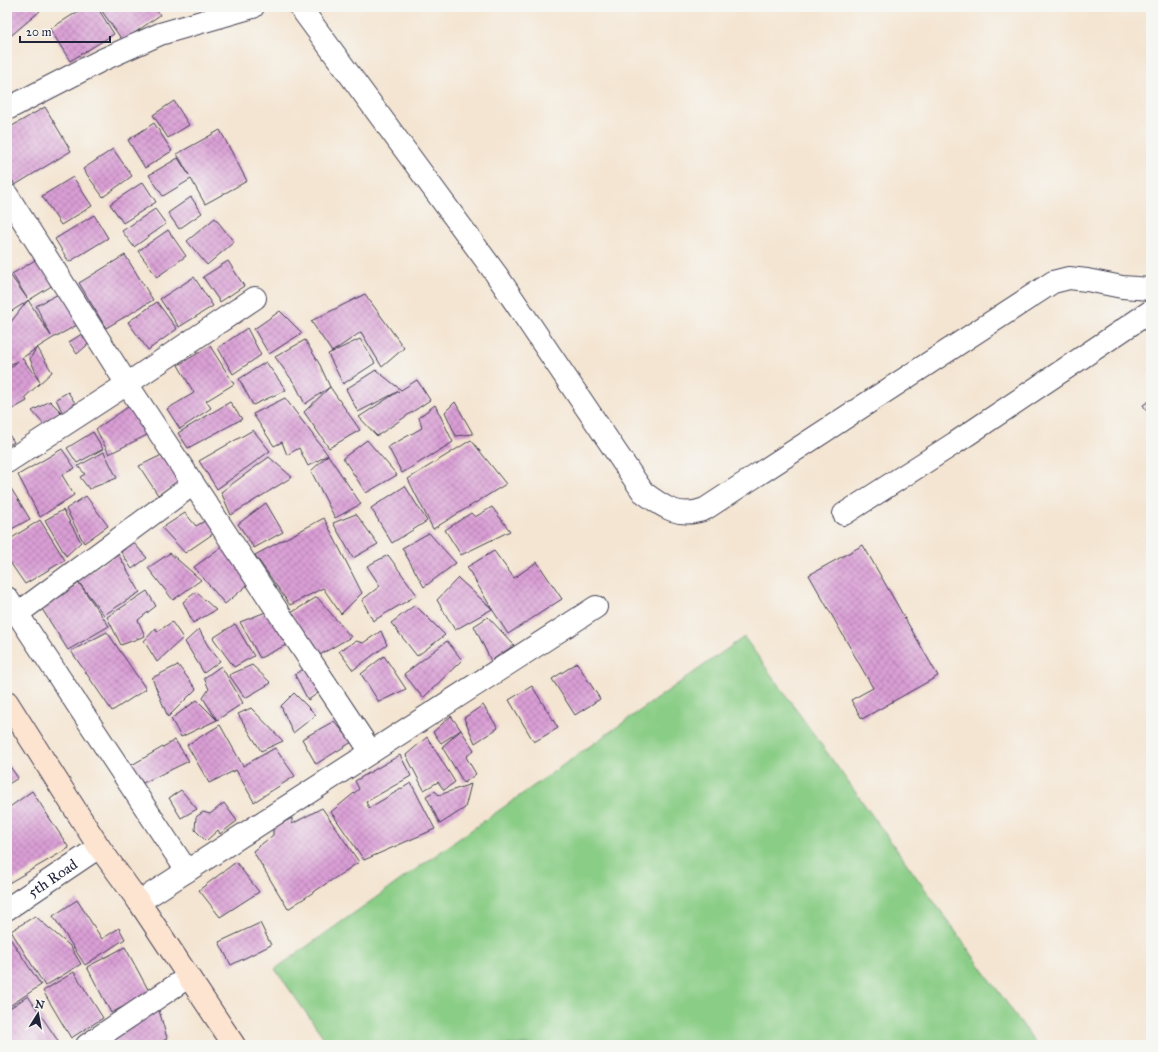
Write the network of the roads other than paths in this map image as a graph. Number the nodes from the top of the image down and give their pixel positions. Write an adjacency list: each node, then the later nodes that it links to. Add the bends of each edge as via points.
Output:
1 (254, 7): 3 (street, via 160,34 102,60)
2 (300, 7): 5 (street, via 496,274 643,492 673,511 695,513 705,509 1053,282 1070,278)
3 (7, 109)
4 (7, 195): 8 (street)
5 (1151, 289)
6 (255, 298): 8 (street)
7 (1151, 311): 11 (street)
8 (127, 384): 9 (street); 10 (street)
9 (7, 462)
10 (193, 484): 12 (street); 15 (street)
11 (844, 514)
12 (12, 606): 17 (street)
13 (596, 608): 15 (street)
14 (7, 702): 16 (main road)
15 (371, 752): 17 (street)
16 (99, 847): 18 (main road); 19 (street, 5th Road)
17 (187, 871): 18 (street)
18 (139, 902): 20 (main road)
19 (7, 909)
20 (188, 977): 21 (street); 22 (main road)
21 (87, 1045)
22 (234, 1045)

